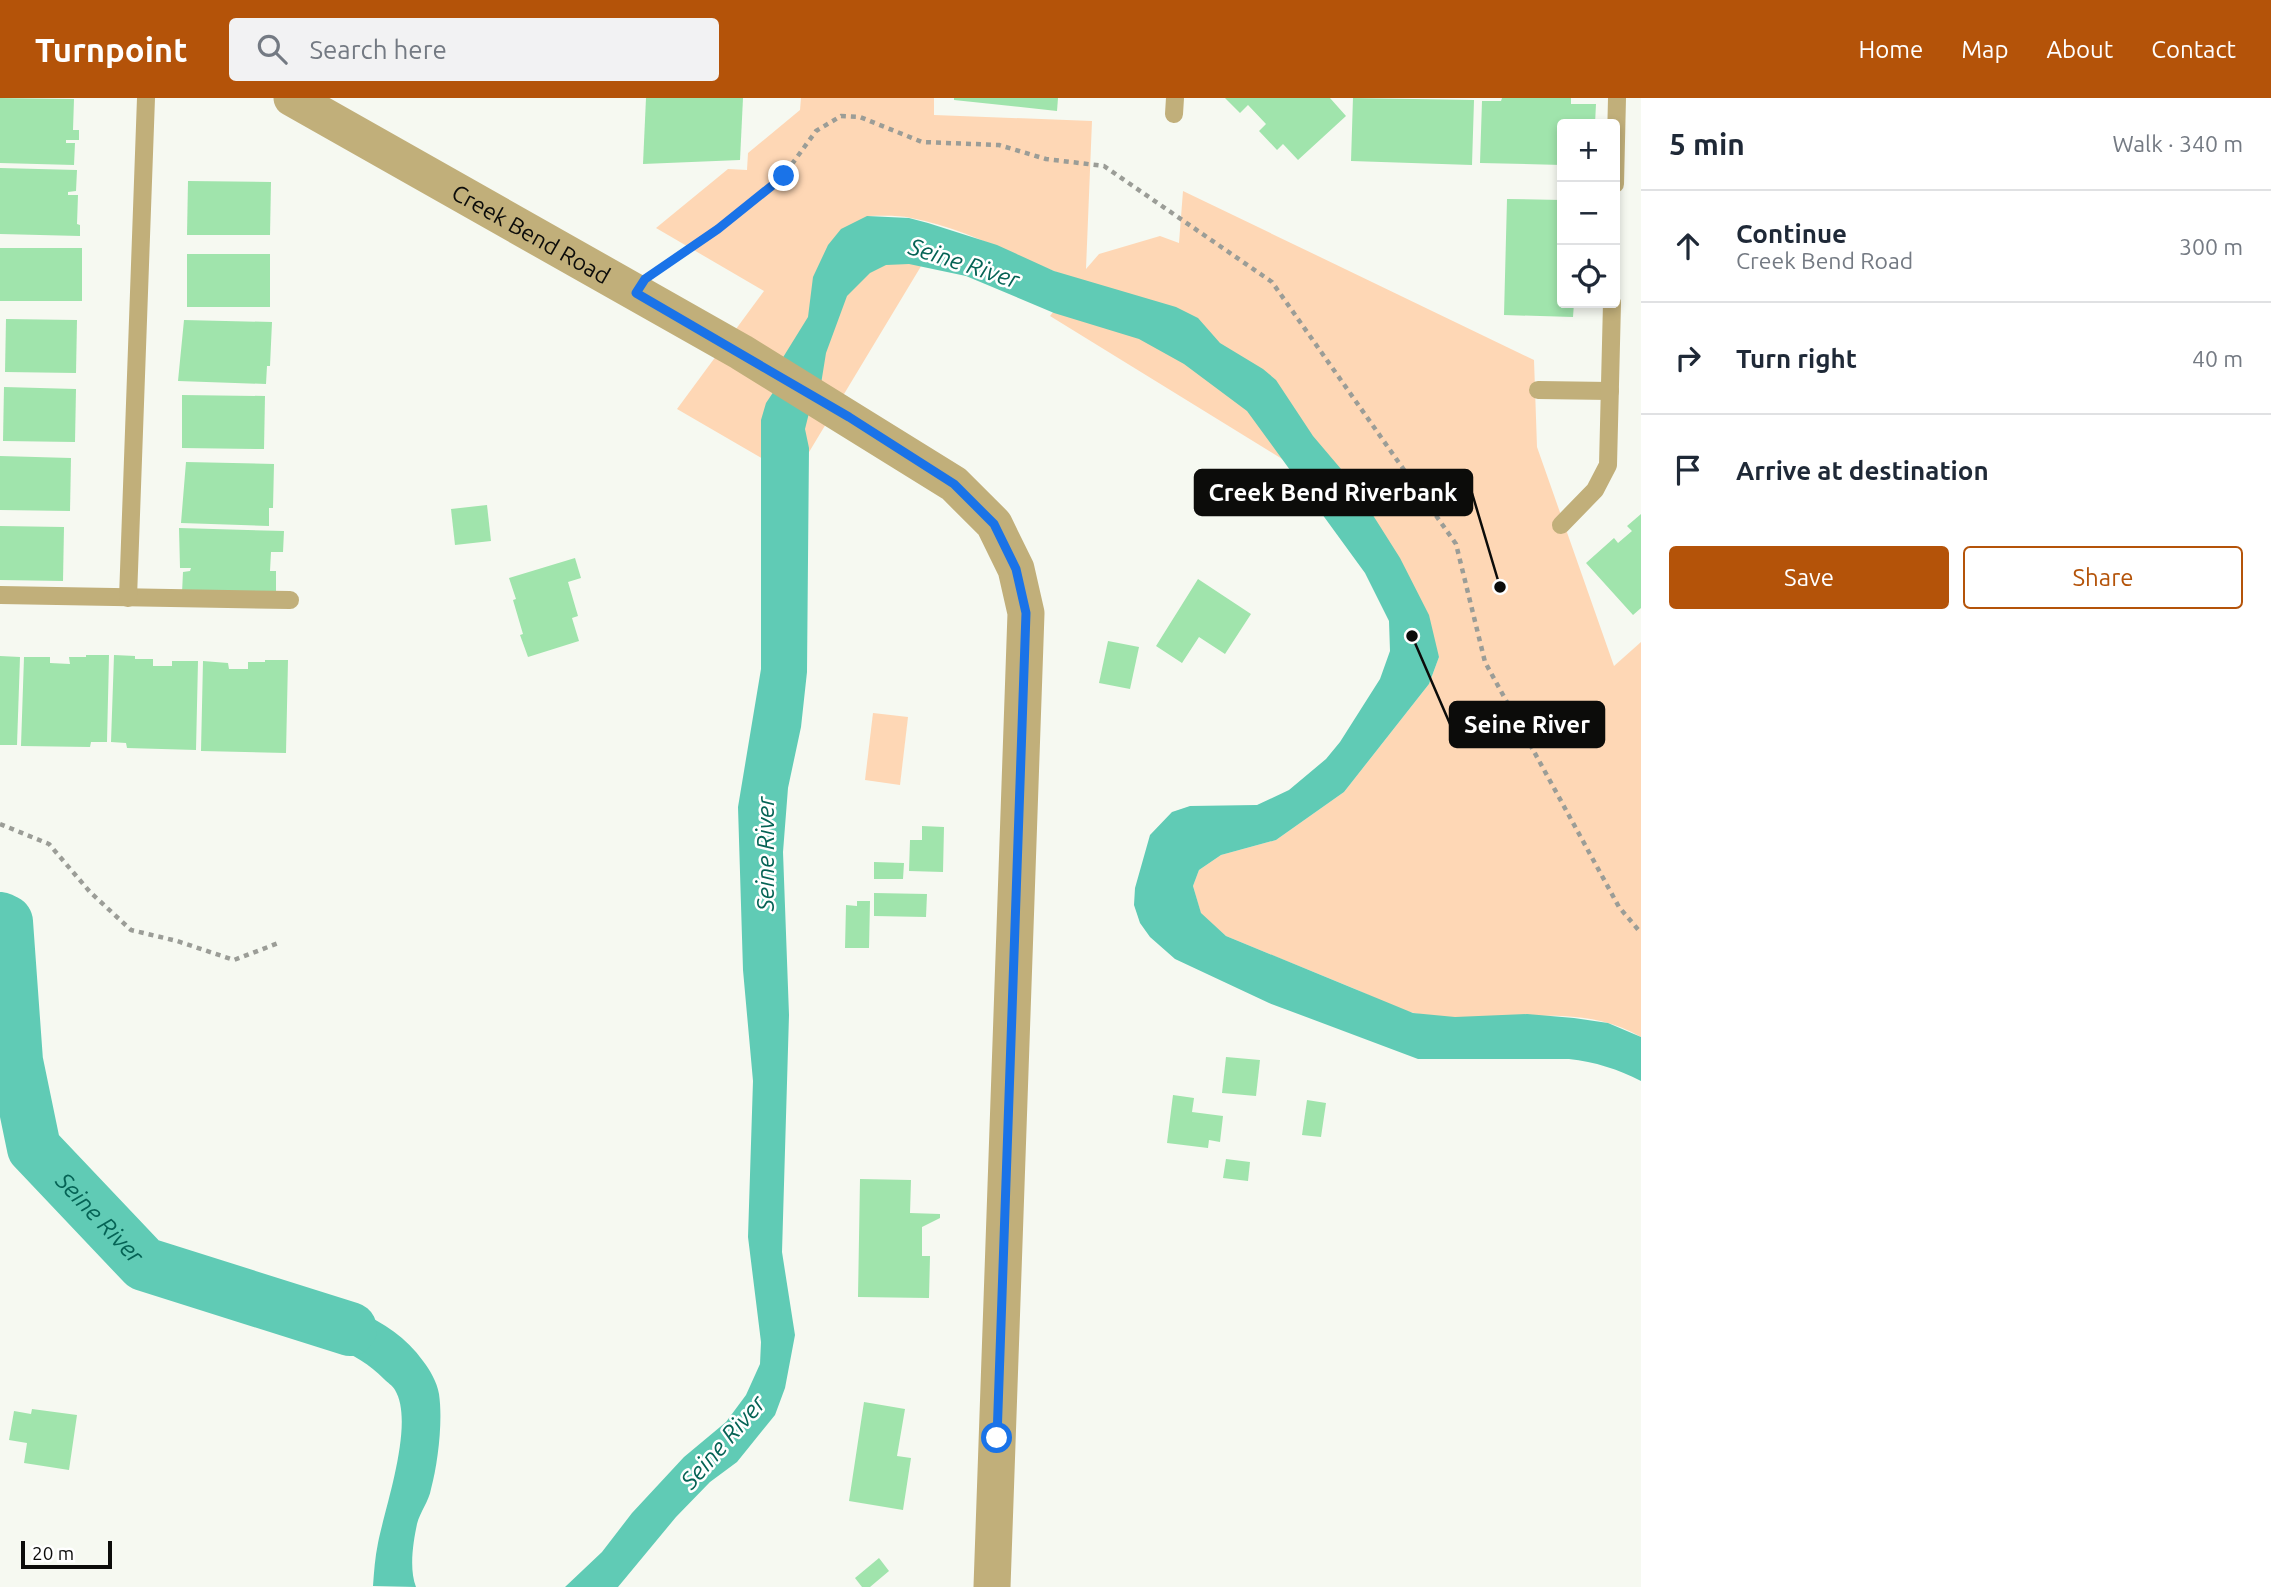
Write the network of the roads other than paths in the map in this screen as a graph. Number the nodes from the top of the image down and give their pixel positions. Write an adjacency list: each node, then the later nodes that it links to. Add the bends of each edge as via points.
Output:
1 (146, 98): 10 (lane)
2 (292, 98): 12 (street, Creek Bend Road, via 741,352 954,484 994,524 1016,569 1026,613)
3 (1617, 98): 4 (lane)
4 (1615, 182)
5 (1612, 308): 7 (lane)
6 (1538, 390): 7 (lane)
7 (1610, 391): 8 (lane, via 1608,465 1595,490)
8 (1561, 525)
9 (0, 596): 10 (lane)
10 (128, 598): 11 (lane)
11 (290, 600)
12 (992, 1587)

